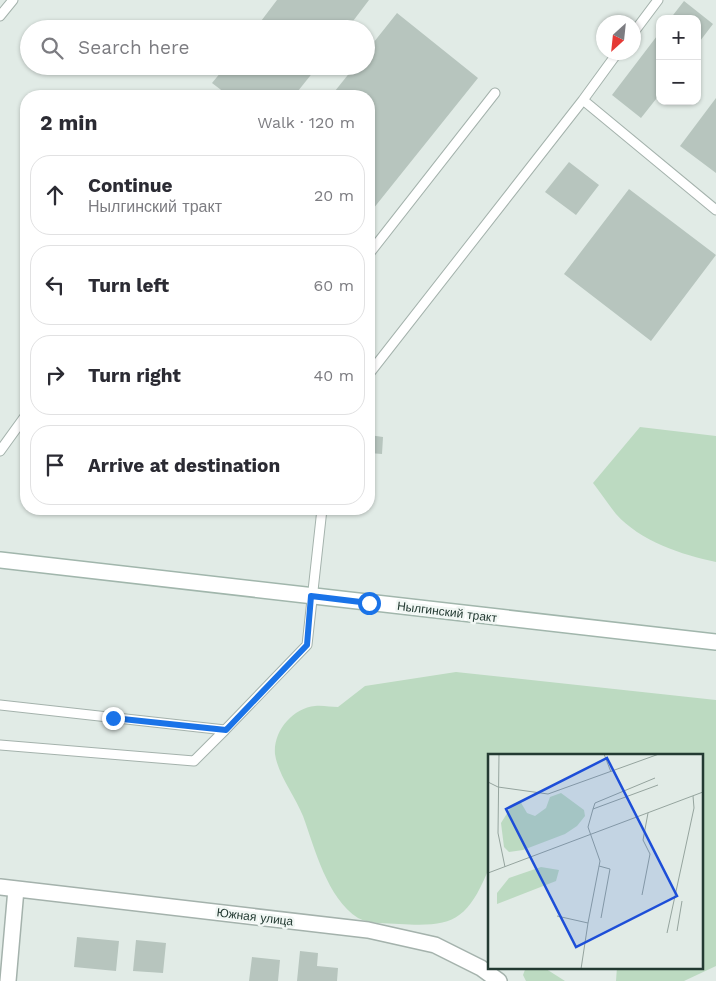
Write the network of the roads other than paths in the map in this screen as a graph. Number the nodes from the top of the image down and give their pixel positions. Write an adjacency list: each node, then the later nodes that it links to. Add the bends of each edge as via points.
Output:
1 (13, 0): 3 (lane)
2 (658, 0): 4 (lane)
3 (0, 16)
4 (641, 23)
5 (612, 60): 7 (lane)
6 (495, 93): 9 (lane)
7 (583, 100): 8 (lane); 10 (lane)
8 (716, 210)
9 (375, 246)
10 (375, 366)
11 (20, 423): 12 (lane)
12 (0, 451)
13 (321, 515): 15 (lane)
14 (0, 560): 15 (main road, Нылгинский тракт)
15 (311, 596): 16 (main road, Нылгинский тракт); 18 (lane, via 307,645)
16 (716, 642)
17 (0, 705): 18 (lane)
18 (226, 730): 19 (lane, via 194,761)
19 (0, 745)
20 (0, 887): 21 (main road, Южная улица)
21 (16, 889): 22 (main road); 23 (main road, Южная улица, via 368,930 435,945 481,968)
22 (8, 981)
23 (499, 981)

